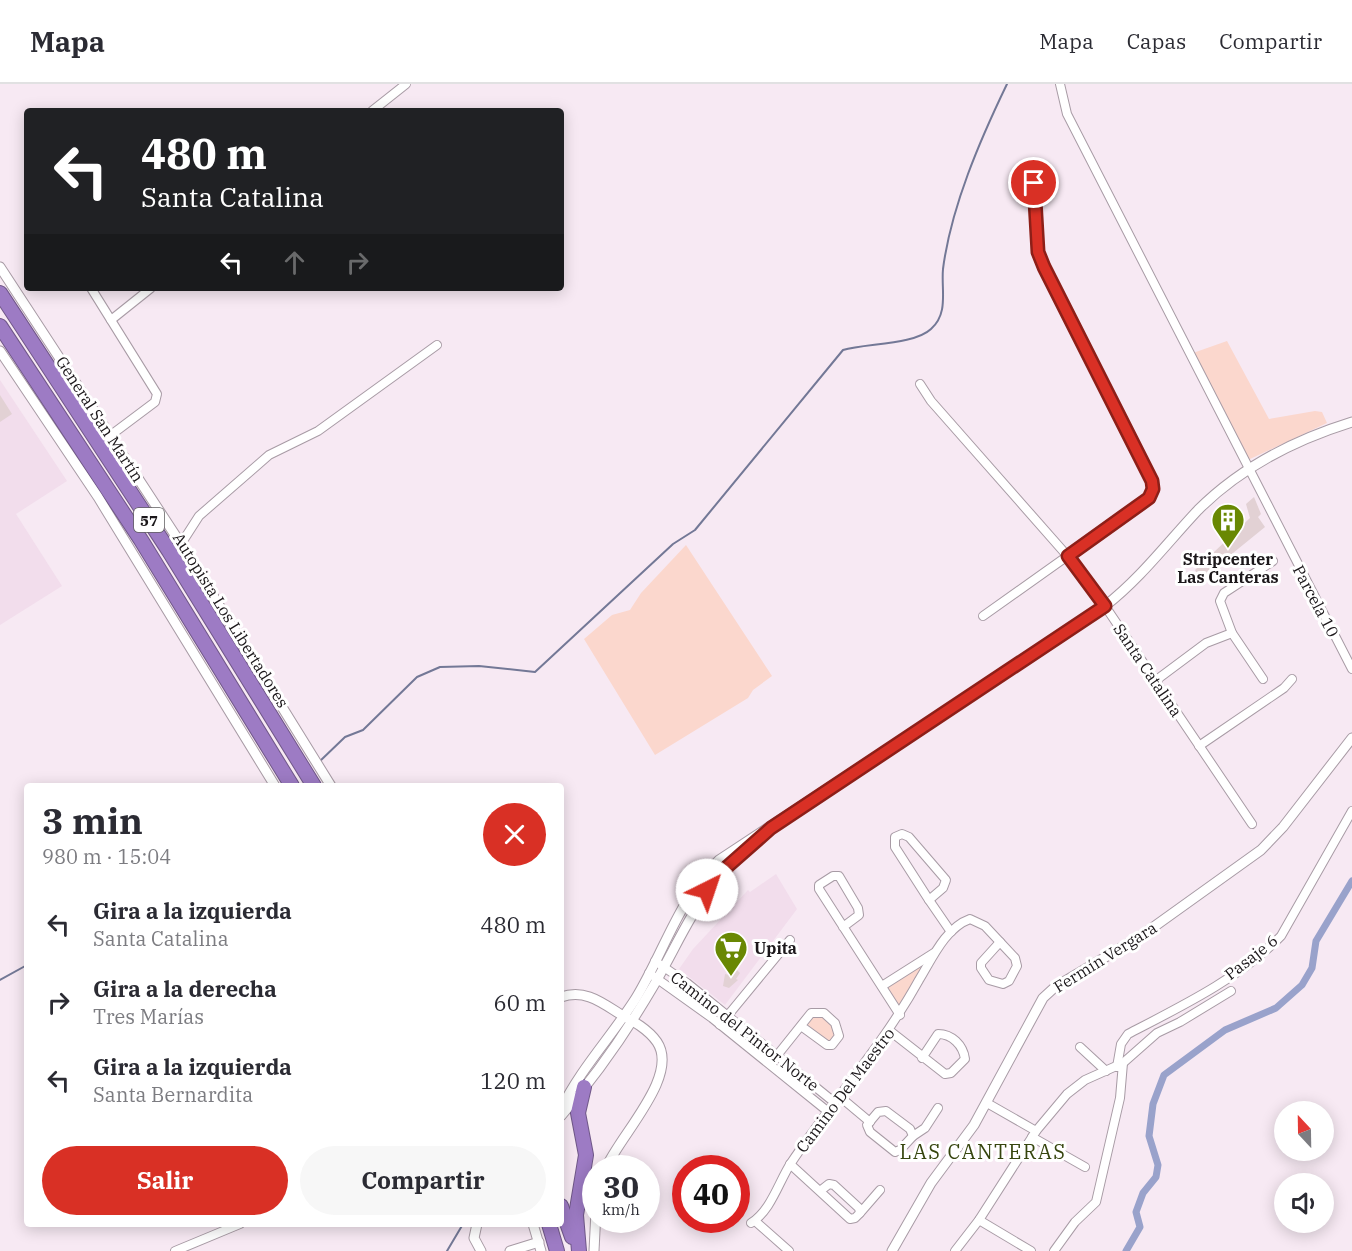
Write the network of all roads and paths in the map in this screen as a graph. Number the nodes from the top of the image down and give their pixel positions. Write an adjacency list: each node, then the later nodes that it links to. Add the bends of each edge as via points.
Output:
1 (406, 84): 3 (street)
2 (1060, 84): 16 (street, Parcela 10, via 1067,114)
3 (376, 108)
4 (1034, 183): 18 (street, via 1038,252 1153,489 1149,498)
5 (0, 267): 15 (street, General San Martín)
6 (93, 291): 9 (street)
7 (147, 291): 9 (street)
8 (0, 293): 31 (highway, Autopista Los Libertadores / 57, via 147,516)
9 (111, 320): 15 (street, via 157,397)
10 (0, 326): 30 (highway, Autopista Los Libertadores / 57, via 158,566)
11 (437, 345): 17 (street, via 318,431 269,455 196,518)
12 (0, 352): 29 (street, via 114,525)
13 (920, 384): 18 (street, Santa Catalina, via 931,402)
14 (1352, 422): 16 (street, via 1297,441)
15 (111, 435): 17 (street, General San Martín)
16 (1248, 469): 20 (street, via 1204,504 1143,573); 23 (street, Parcela 10)
17 (181, 544): 32 (street, General San Martín)
18 (1068, 556): 20 (street, Santa Catalina); 21 (street)
19 (1273, 561): 22 (street, via 1221,597)
20 (1105, 606): 26 (street, Santa Catalina); 35 (street)
21 (983, 616)
22 (1232, 633): 25 (street); 26 (street, via 1206,643)
23 (1352, 669)
24 (1292, 678): 28 (street, via 1284,688)
25 (1263, 679)
26 (1155, 681): 28 (street, Santa Catalina)
27 (1352, 738): 63 (street, Fermín Vergara, via 1283,826 1252,857 1142,936 1047,994)
28 (1199, 746): 34 (street, Santa Catalina)
29 (273, 783)
30 (290, 783)
31 (313, 783)
32 (329, 783)
33 (1352, 811): 59 (street, Pasaje 6, via 1281,936 1224,979 1128,1034 1121,1044)
34 (1252, 824)
35 (771, 828): 42 (street, via 729,853 703,877); 43 (street, via 707,890)
36 (929, 900): 36 (street, via 946,880 909,837 898,835 895,847); 38 (street)
37 (843, 927): 37 (street, via 819,889 833,876 839,876 858,908 859,915); 45 (street)
38 (951, 932): 40 (street, via 970,919 985,926); 41 (street, Camino Del Maestro)
39 (790, 940): 50 (street)
40 (1000, 942): 40 (street, via 981,968 989,980 1003,984 1017,966)
41 (935, 953): 45 (street, Camino Del Maestro); 49 (street, Camino Del Maestro)
42 (655, 961): 43 (street, Camino del Pintor Norte); 44 (street)
43 (663, 968): 44 (street); 50 (street, Camino del Pintor Norte)
44 (653, 975): 48 (street); 51 (street); 52 (street, Camino del Pintor Norte)
45 (882, 986): 49 (street)
46 (1231, 991): 59 (street, Pasaje 6, via 1157,1033)
47 (564, 996): 48 (street, via 590,996)
48 (623, 1015): 51 (street); 64 (street)
49 (900, 1015): 54 (street, Camino Del Maestro)
50 (728, 1016): 52 (street); 56 (street, Camino del Pintor Norte)
51 (632, 1021): 61 (street); 71 (street, via 656,1040 663,1069)
52 (720, 1026): 58 (street, Camino del Pintor Norte)
53 (801, 1026): 53 (street, via 827,1045 839,1036 835,1023 824,1013 811,1013); 56 (street)
54 (890, 1031): 57 (street); 62 (street, Camino Del Maestro)
55 (1080, 1047): 60 (street)
56 (777, 1056): 58 (street); 62 (street, Camino del Pintor Norte)
57 (922, 1058): 57 (street, via 945,1074 965,1059 957,1042 944,1034 938,1034)
58 (770, 1065): 66 (street, Camino del Pintor Norte)
59 (1120, 1065): 60 (street); 95 (street, Pasaje 6, via 1120,1098 1096,1202)
60 (1106, 1071): 69 (street, via 1072,1090)
61 (584, 1087): 67 (street); 89 (highway, via 578,1113 586,1155 576,1215)
62 (837, 1099): 66 (street, Camino Del Maestro); 68 (street, Camino del Pintor Norte)
63 (987, 1103): 69 (street); 92 (street, Fermín Vergara, via 916,1205)
64 (564, 1104)
65 (938, 1108): 70 (street, via 925,1128)
66 (826, 1110): 72 (street, Camino Del Maestro)
67 (564, 1112)
68 (870, 1122): 70 (street, via 878,1112 886,1111); 70 (street, Camino del Pintor Norte, via 870,1132 895,1152)
69 (1034, 1134): 73 (street); 78 (street)
70 (913, 1136)
71 (613, 1155)
72 (790, 1164): 75 (street); 91 (street, Camino Del Maestro, via 753,1222)
73 (1084, 1167)
74 (880, 1190): 76 (street)
75 (820, 1191): 76 (street, via 850,1219); 76 (street, via 834,1185)
76 (860, 1213)
77 (564, 1214): 89 (highway)
78 (979, 1220): 93 (street); 94 (street)
79 (233, 1227): 85 (street)
80 (476, 1227): 86 (street, via 474,1238)
81 (534, 1227): 84 (street)
82 (550, 1227): 88 (highway)
83 (595, 1233): 90 (street)
84 (540, 1246): 87 (street)
85 (174, 1251)
86 (481, 1251)
87 (510, 1251)
88 (557, 1251)
89 (577, 1251)
90 (594, 1251)
91 (789, 1251)
92 (892, 1251)
93 (955, 1251)
94 (1031, 1251)
95 (1054, 1251)

